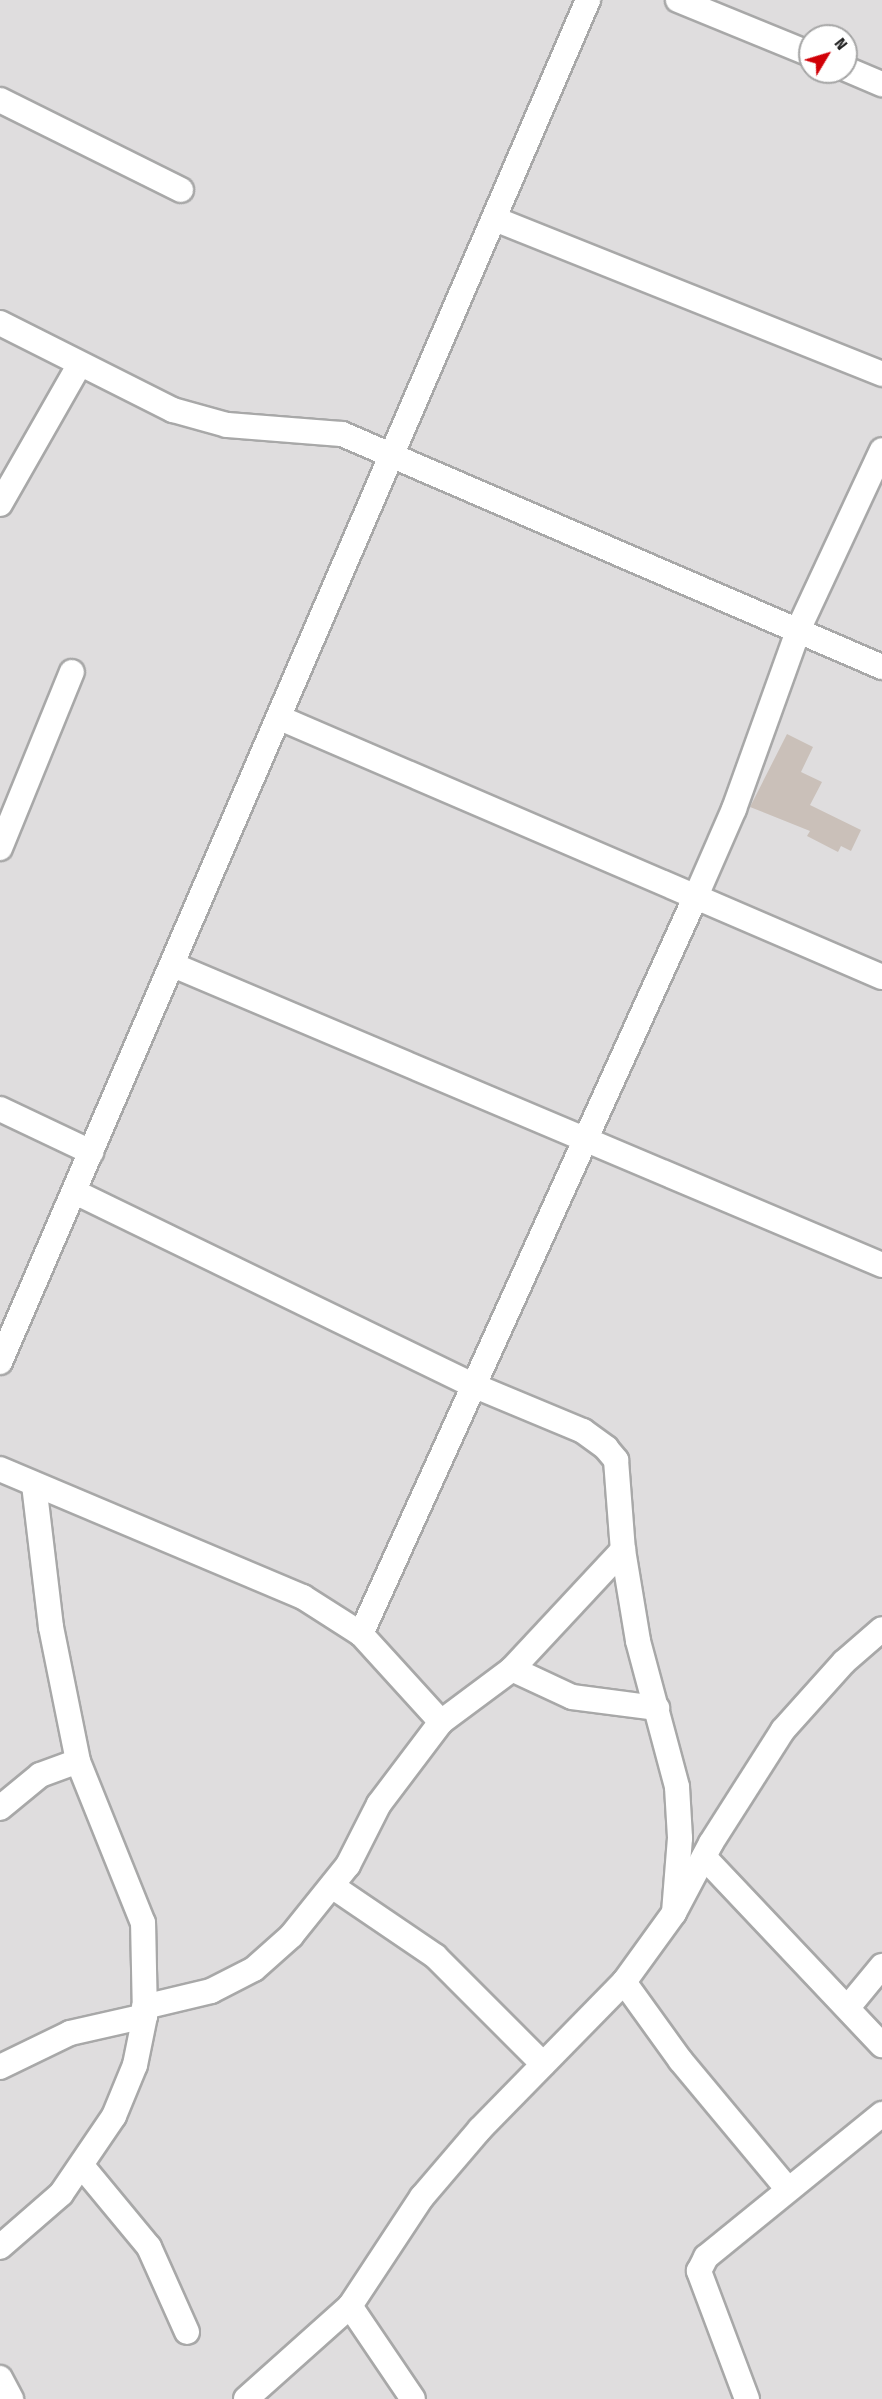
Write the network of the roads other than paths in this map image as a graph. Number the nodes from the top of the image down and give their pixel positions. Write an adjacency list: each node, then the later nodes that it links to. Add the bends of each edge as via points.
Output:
1 (588, 0): 8 (street)
2 (678, 0): 3 (street)
3 (798, 49)
4 (858, 74): 5 (street)
5 (882, 84)
6 (0, 100): 7 (street)
7 (181, 190)
8 (495, 219): 11 (street); 13 (street)
9 (0, 323): 10 (street)
10 (80, 364): 13 (street, via 173,410 227,425 342,434); 14 (street)
11 (882, 374)
12 (882, 450): 15 (street)
13 (393, 458): 15 (street, via 525,509 584,541); 18 (street)
14 (0, 504)
15 (799, 628): 16 (street); 20 (street, via 734,809)
16 (882, 666)
17 (72, 672): 19 (street)
18 (280, 718): 20 (street); 21 (street)
19 (0, 848)
20 (696, 896): 22 (street); 24 (street)
21 (173, 965): 24 (street); 25 (street)
22 (882, 977)
23 (0, 1109): 25 (street)
24 (586, 1138): 27 (street); 30 (street)
25 (91, 1152): 26 (street)
26 (75, 1192): 28 (street); 30 (street)
27 (882, 1265)
28 (5, 1337): 29 (street)
29 (0, 1362)
30 (475, 1386): 33 (street, via 583,1431 606,1448 616,1460); 35 (street)
31 (0, 1469): 32 (street)
32 (34, 1484): 35 (street, via 264,1576); 39 (street, via 51,1627)
33 (623, 1550): 36 (street); 37 (street, via 647,1683)
34 (882, 1629): 42 (street, via 844,1662 783,1730)
35 (361, 1634): 38 (street)
36 (512, 1669): 37 (street, via 572,1697); 38 (street)
37 (657, 1707): 41 (street, via 677,1787)
38 (441, 1722): 43 (street, via 379,1804)
39 (78, 1761): 40 (street, via 40,1775); 48 (street, via 143,1923)
40 (0, 1808)
41 (680, 1838): 42 (street); 44 (street)
42 (706, 1853): 44 (street); 47 (street)
43 (332, 1886): 48 (street, via 291,1936 254,1969 211,1991); 50 (street, via 435,1956)
44 (674, 1913): 46 (street)
45 (882, 1966): 47 (street)
46 (624, 1982): 50 (street); 54 (street, via 681,2061)
47 (849, 2006): 49 (street)
48 (144, 2012): 51 (street, via 70,2033); 53 (street, via 135,2065 114,2116)
49 (882, 2045)
50 (543, 2064): 56 (street, via 422,2198)
51 (0, 2067)
52 (882, 2114): 54 (street)
53 (82, 2166): 55 (street, via 61,2194); 57 (street, via 149,2247)
54 (787, 2188): 62 (street, via 706,2256 699,2271)
55 (0, 2247)
56 (350, 2306): 60 (street); 61 (street)
57 (187, 2332)
58 (0, 2378): 59 (street)
59 (11, 2399)
60 (246, 2399)
61 (413, 2399)
62 (747, 2399)

